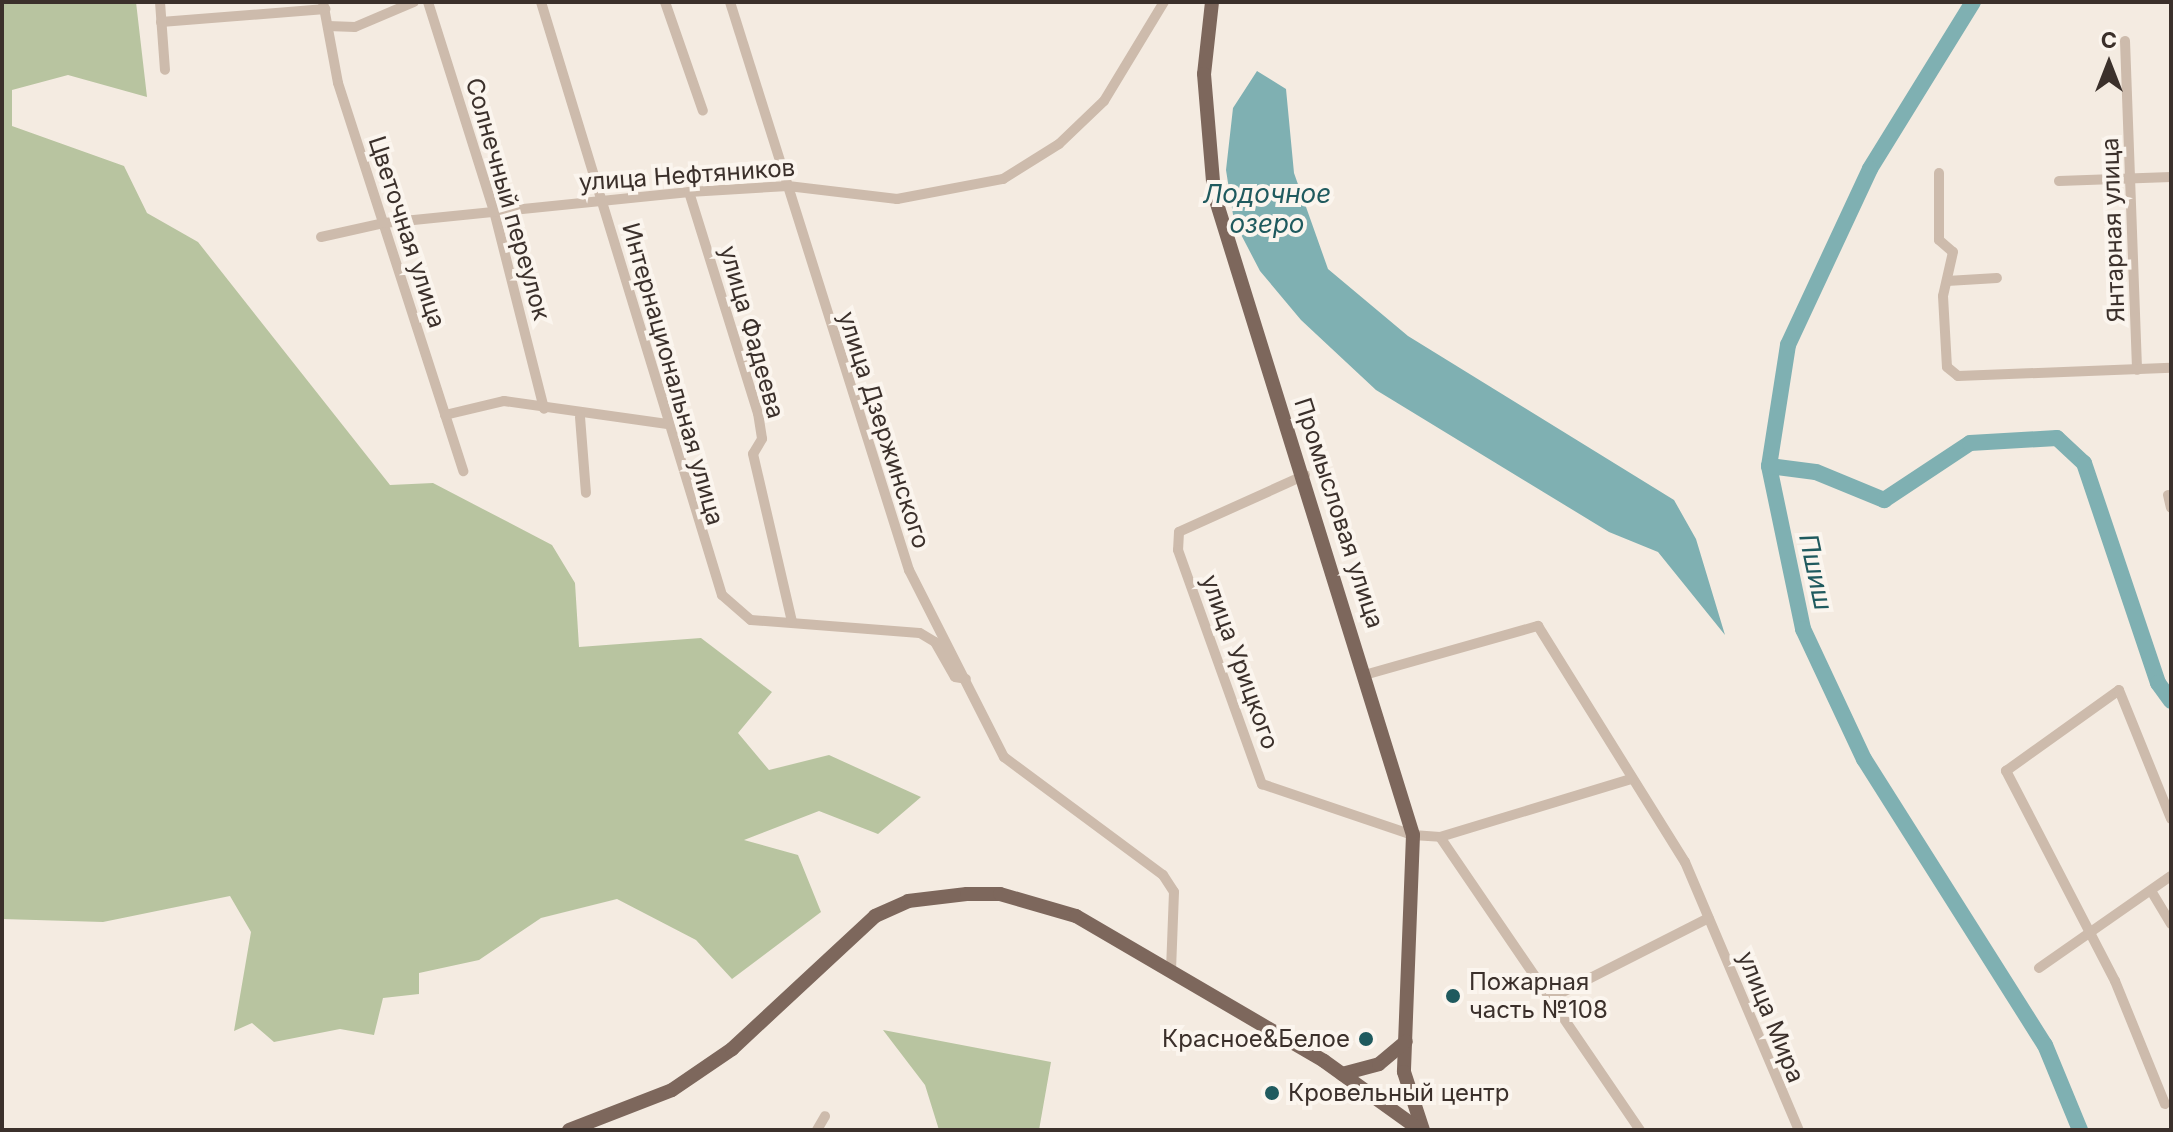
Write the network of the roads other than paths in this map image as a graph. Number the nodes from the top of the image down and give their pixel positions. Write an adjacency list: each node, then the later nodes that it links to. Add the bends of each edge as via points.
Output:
1 (160, 2): 10 (street)
2 (414, 2): 11 (street, via 355,27)
3 (428, 2): 22 (street, Солнечный переулок)
4 (541, 2): 21 (street, Интернациональная улица)
5 (665, 2): 14 (street)
6 (730, 2): 19 (street, улица Дзержинского)
7 (1164, 2): 19 (street, улица Нефтяников, via 1104,101 1059,144 1003,179 897,199)
8 (1212, 2): 34 (main road, Промысловая улица, via 1204,74 1214,194)
9 (324, 6): 10 (street); 11 (street, Цветочная улица)
10 (161, 22): 13 (street)
11 (328, 26): 23 (street, Цветочная улица)
12 (2125, 41): 16 (street, Янтарная улица)
13 (165, 70)
14 (703, 111)
15 (1939, 173): 26 (street, via 1939,240 1953,252)
16 (2133, 177): 17 (street); 18 (street); 28 (street, Янтарная улица)
17 (2171, 177)
18 (2059, 181)
19 (788, 186): 20 (street, улица Нефтяников); 40 (street, улица Дзержинского, via 888,520)
20 (689, 192): 21 (street, улица Нефтяников); 38 (street, улица Фадеева, via 758,413 762,439 753,454)
21 (601, 201): 22 (street, улица Нефтяников); 32 (street, Интернациональная улица)
22 (494, 211): 23 (street, улица Нефтяников); 29 (street, Солнечный переулок)
23 (384, 223): 24 (street, улица Нефтяников); 30 (street, Цветочная улица)
24 (321, 237)
25 (1997, 278): 26 (street)
26 (1947, 281): 28 (street, via 1947,367 1958,376)
27 (2171, 368): 28 (street)
28 (2137, 370)
29 (544, 409): 30 (street, via 504,401); 31 (street)
30 (445, 415): 33 (street, Цветочная улица)
31 (580, 417): 32 (street); 35 (street)
32 (667, 424): 38 (street, Интернациональная улица, via 706,559 737,612)
33 (463, 471)
34 (1305, 475): 39 (main road, Промысловая улица); 43 (street, улица Урицкого, via 1179,532 1178,550 1262,784)
35 (586, 493)
36 (2168, 495): 37 (street)
37 (2171, 508)
38 (792, 622): 40 (street, via 920,633 935,642 955,677)
39 (1368, 674): 41 (street, улица Мира, via 1538,626); 43 (main road, Промысловая улица)
40 (966, 679): 51 (street, улица Дзержинского, via 1004,757 1163,875 1174,892)
41 (1631, 779): 44 (street); 47 (street, улица Мира, via 1685,862)
42 (2171, 819): 49 (street, via 2119,690 2006,771)
43 (1413, 835): 44 (street); 53 (main road, Промысловая улица)
44 (1440, 837): 52 (street)
45 (2171, 876): 46 (street)
46 (2153, 894): 48 (street); 49 (street)
47 (1709, 918): 52 (street); 61 (street, улица Мира)
48 (2171, 924)
49 (2090, 933): 50 (street); 55 (street)
50 (2039, 968)
51 (1171, 970): 54 (main road); 57 (main road, via 1076,916 1000,894 908,901 836,947 732,1049 672,1090)
52 (1549, 999): 60 (street)
53 (1406, 1041): 54 (main road, via 1379,1064); 59 (main road, Промысловая улица, via 1406,1094)
54 (1342, 1074): 59 (main road)
55 (2165, 1104)
56 (825, 1116): 58 (street)
57 (569, 1130)
58 (817, 1130)
59 (1421, 1130)
60 (1640, 1130)
61 (1799, 1130)

